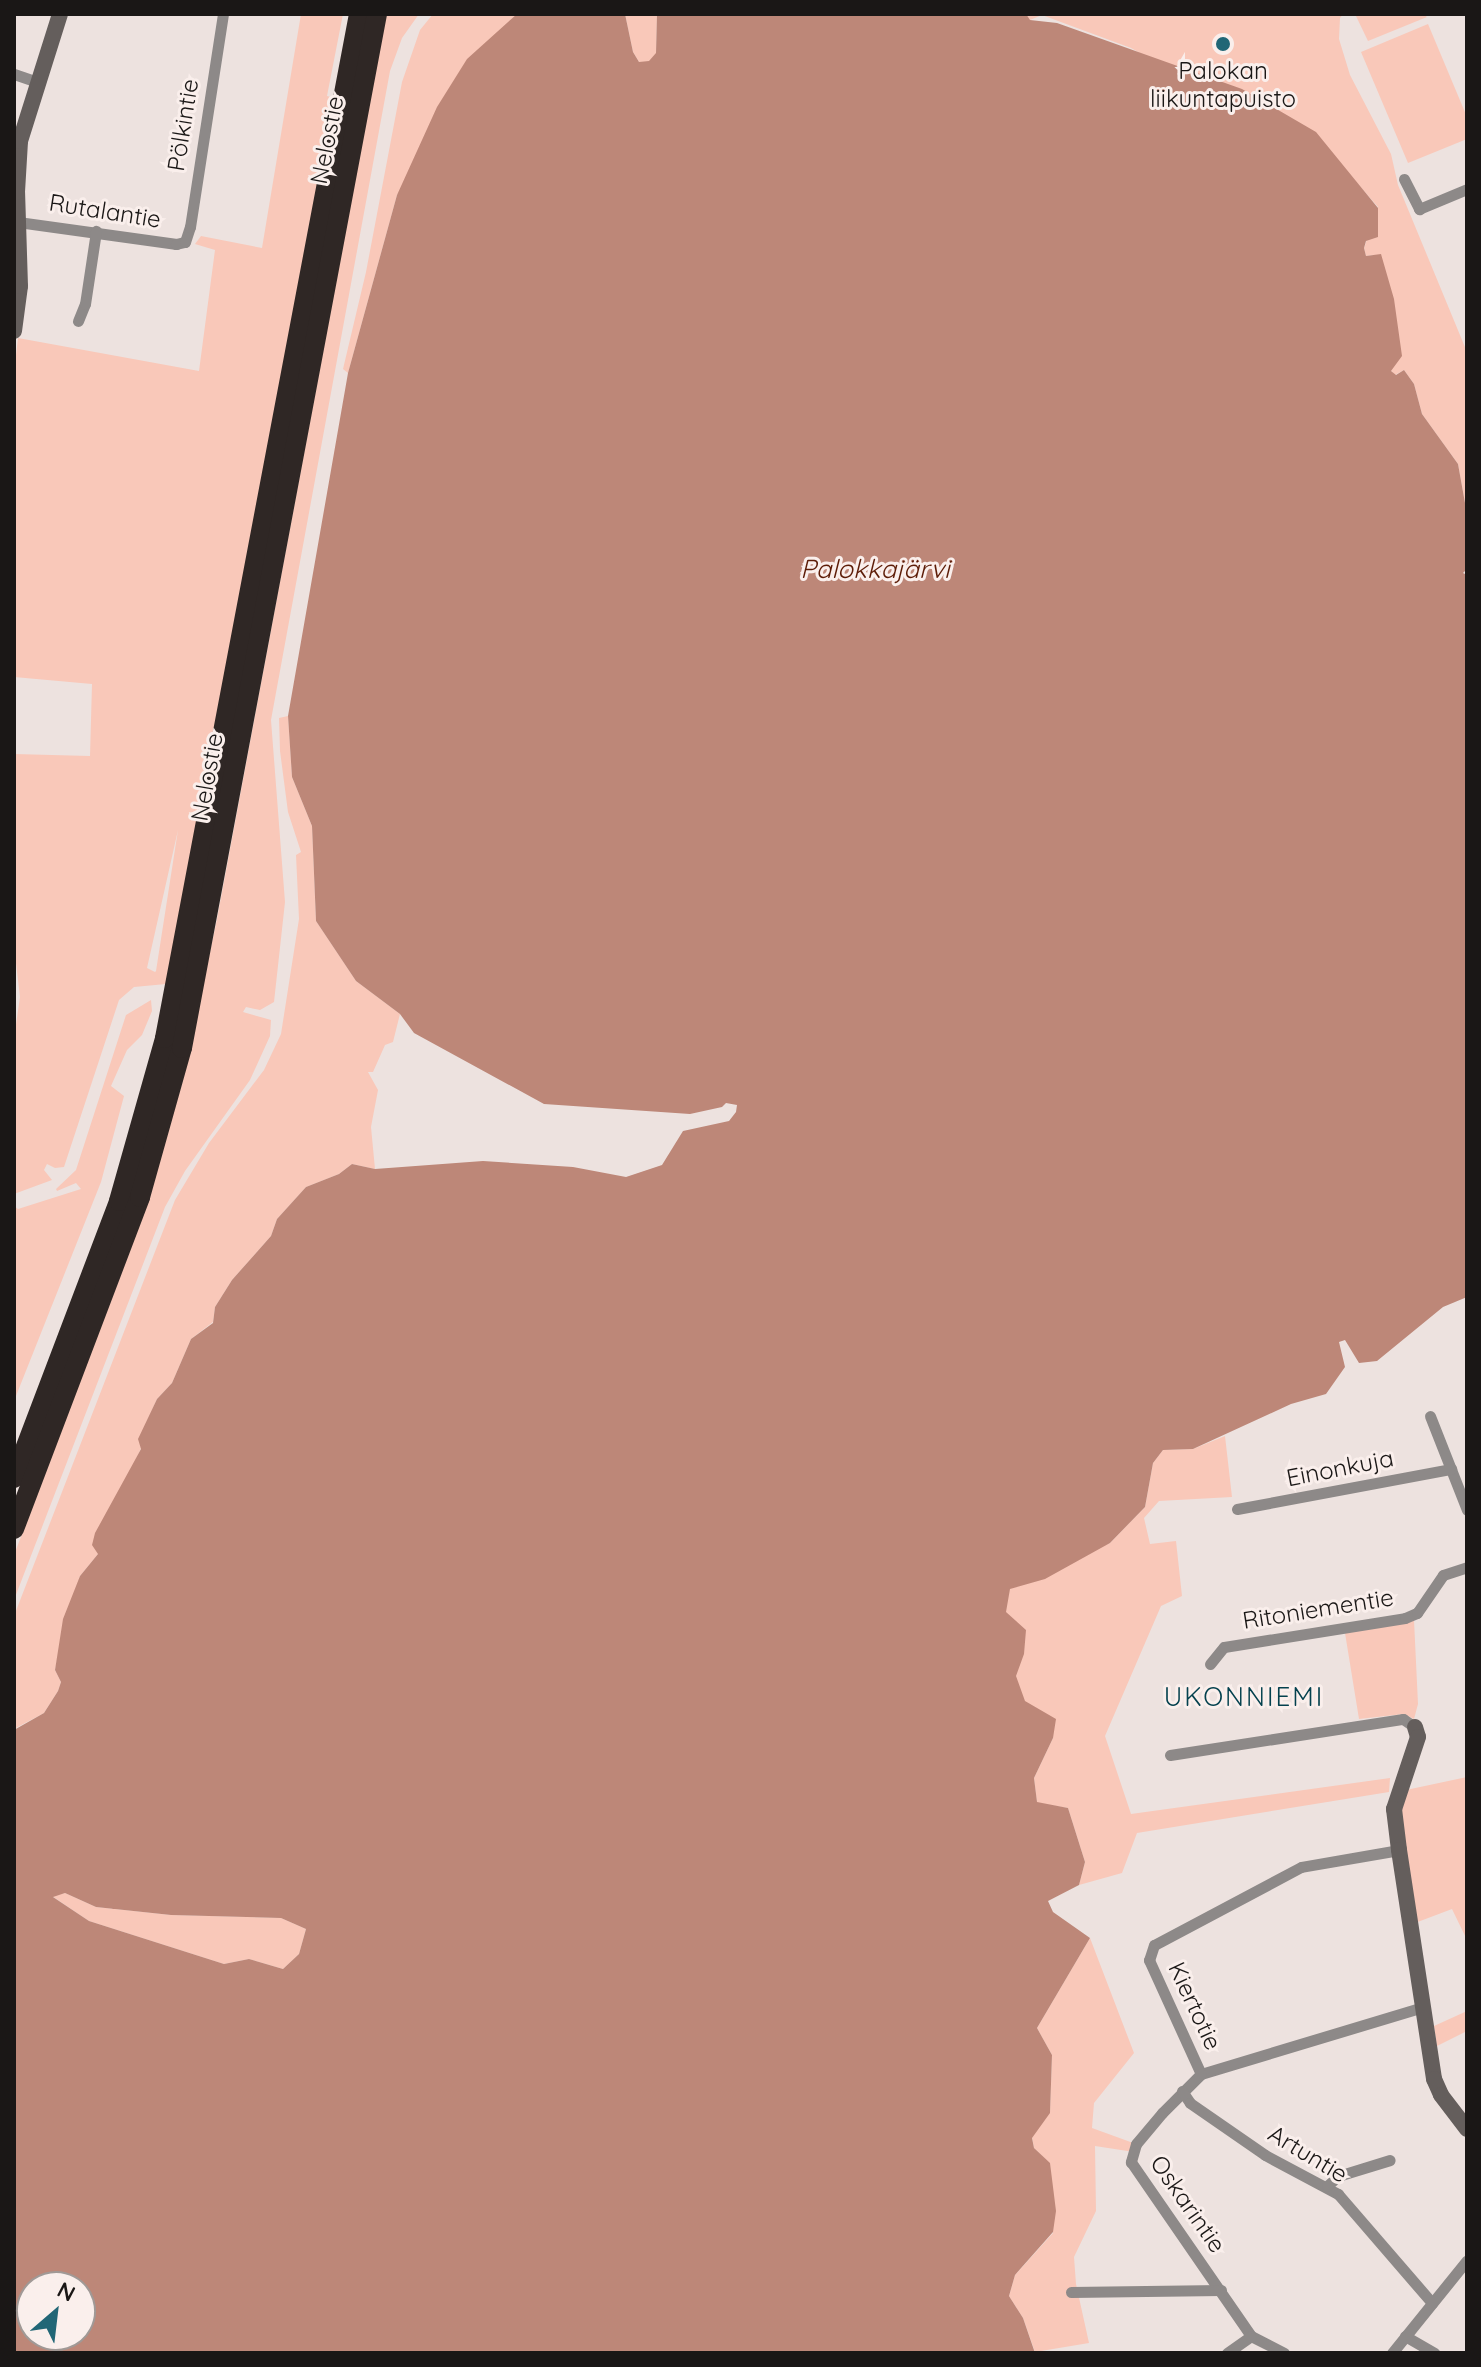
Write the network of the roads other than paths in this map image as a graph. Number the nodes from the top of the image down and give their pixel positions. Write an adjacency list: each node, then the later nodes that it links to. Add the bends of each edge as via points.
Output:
1 (60, 14): 6 (street)
2 (223, 14): 11 (street, Pölkintie)
3 (359, 14): 16 (highway, Nelostie, via 165,1038 119,1201)
4 (377, 14): 19 (highway, Nelostie, via 182,1048 140,1197)
5 (14, 74): 6 (street)
6 (37, 82): 9 (street, via 20,141)
7 (1404, 179): 8 (street, via 1419,209)
8 (1467, 189)
9 (18, 222): 10 (street, Rutalantie); 13 (street, via 20,286)
10 (96, 231): 11 (street, Rutalantie); 12 (street)
11 (185, 242)
12 (78, 321)
13 (14, 331)
14 (1430, 1416): 15 (street)
15 (1451, 1469): 17 (street, Einonkuja); 18 (street)
16 (14, 1478)
17 (1237, 1509)
18 (1467, 1510)
19 (14, 1529)
20 (1467, 1567): 21 (street, Ritoniementie, via 1443,1575 1417,1613 1405,1618 1224,1647)
21 (1210, 1664)
22 (1415, 1727): 23 (street, via 1403,1719); 24 (street, via 1418,1737 1394,1809)
23 (1170, 1755)
24 (1399, 1850): 25 (street); 26 (street, Kiertotie, via 1301,1867 1154,1945 1149,1960)
25 (1423, 2007): 26 (street, Kiertotie); 28 (street, via 1434,2079)
26 (1201, 2074): 27 (street, Oskarintie)
27 (1182, 2091): 30 (street, Artuntie, via 1190,2103 1265,2155); 32 (street, Oskarintie, via 1136,2144 1131,2162)
28 (1467, 2129)
29 (1390, 2160): 30 (street, via 1338,2176)
30 (1327, 2186): 34 (street, Artuntie)
31 (1467, 2260): 34 (street)
32 (1221, 2290): 33 (street); 35 (street, Oskarintie)
33 (1071, 2292)
34 (1432, 2303): 36 (street)
35 (1251, 2336): 37 (street); 38 (street, Oskarintie)
36 (1405, 2336): 39 (street); 40 (street)
37 (1227, 2353)
38 (1284, 2353)
39 (1392, 2353)
40 (1434, 2353)

